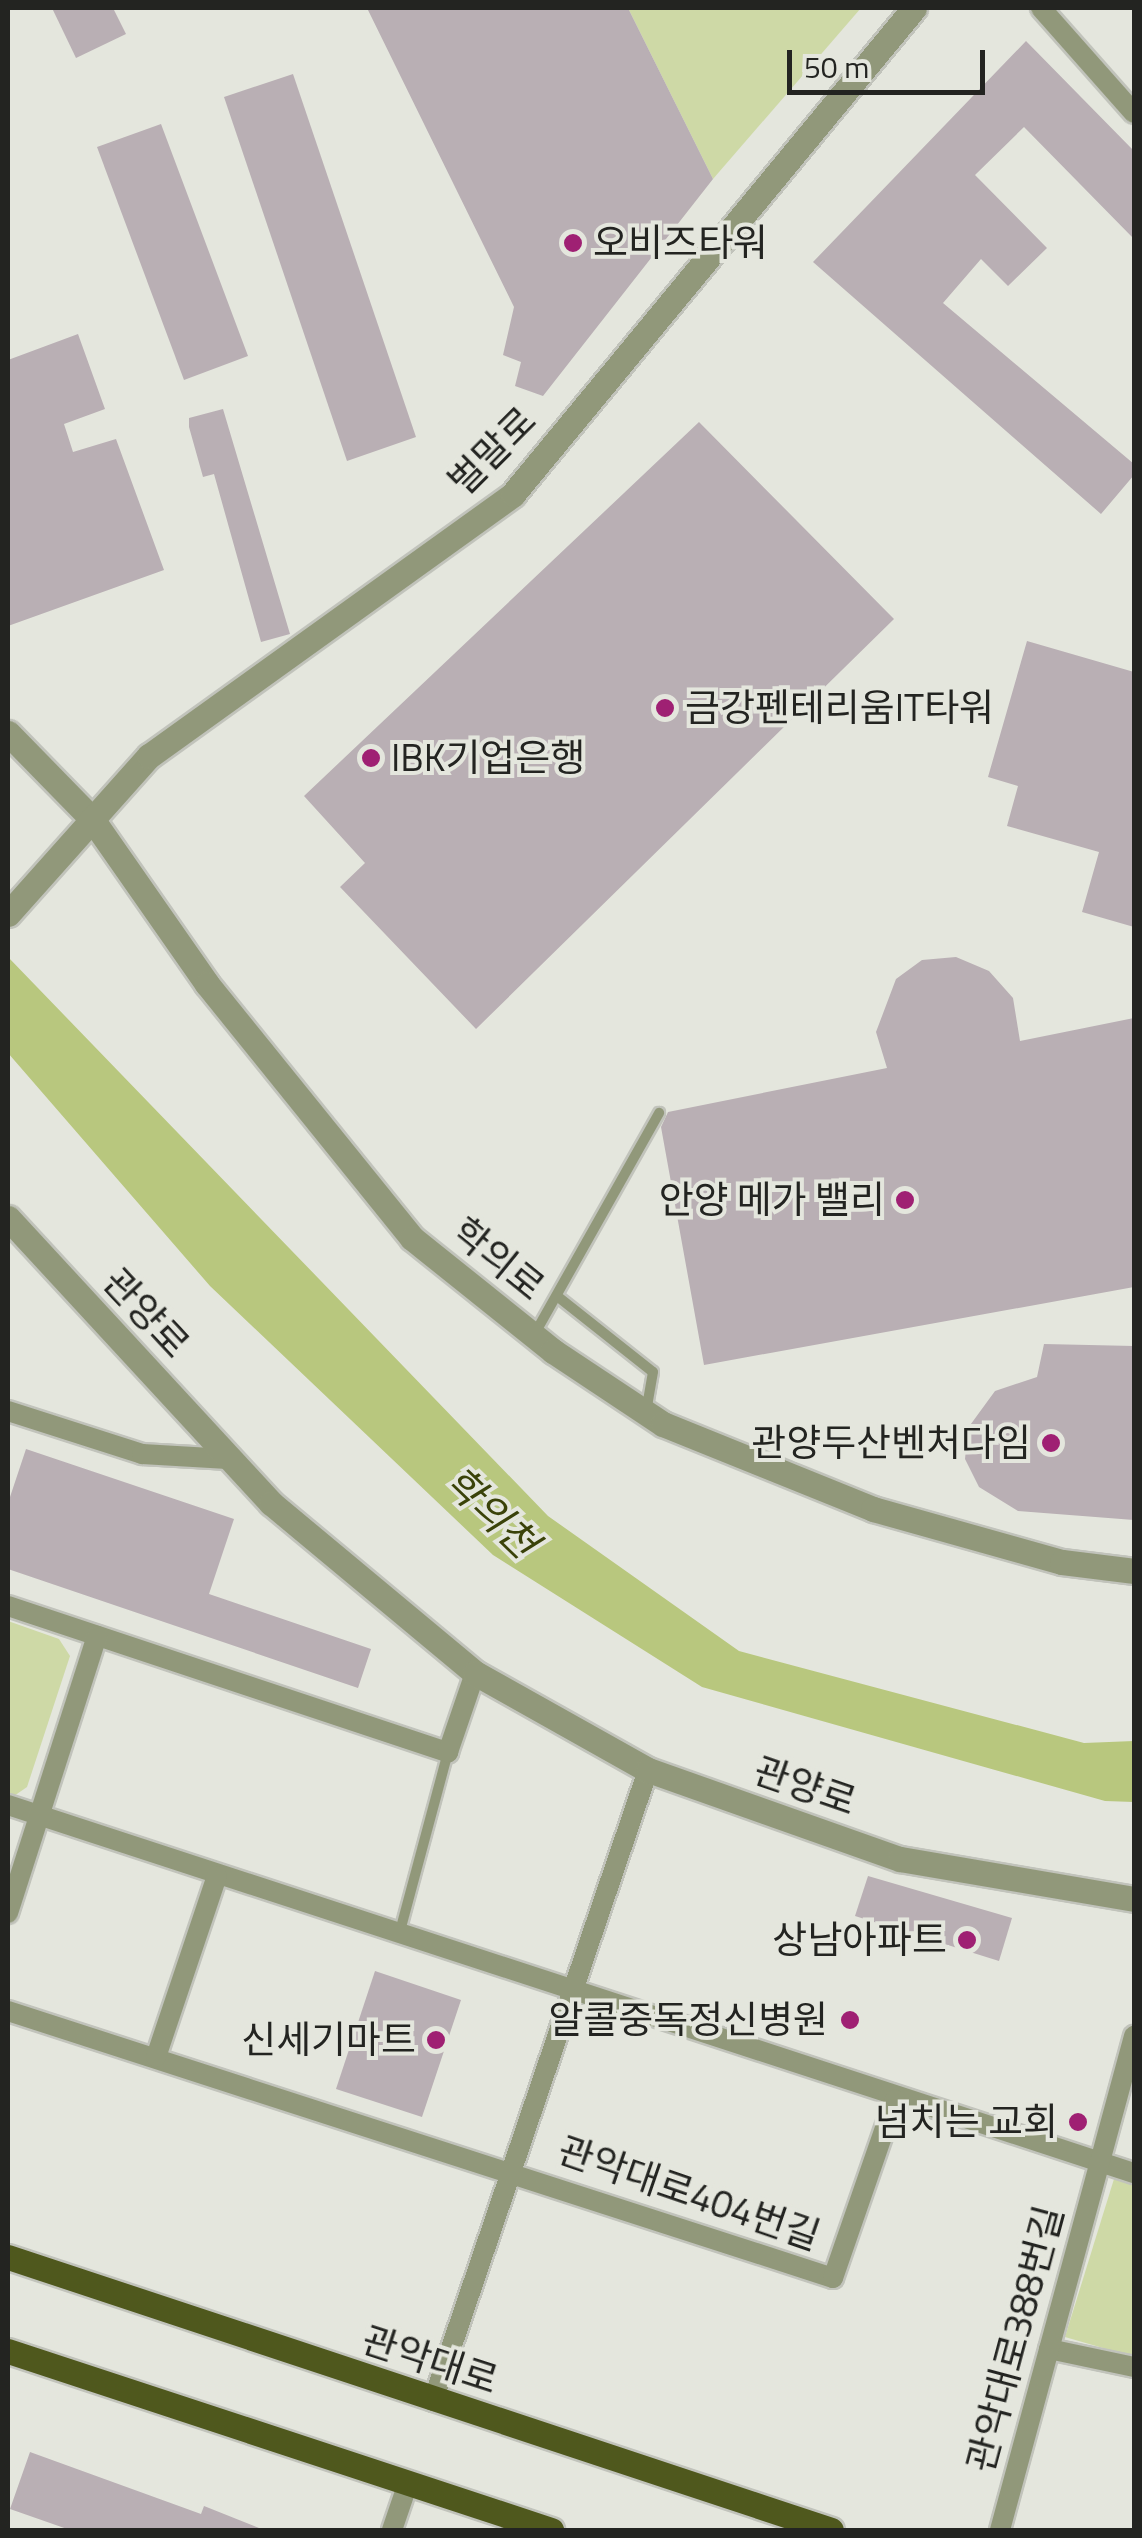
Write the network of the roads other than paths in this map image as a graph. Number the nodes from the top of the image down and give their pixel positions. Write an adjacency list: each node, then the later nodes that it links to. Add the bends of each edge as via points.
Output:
1 (914, 8): 5 (street, 벌말로, via 513,494 149,756)
2 (1041, 8): 3 (street)
3 (1134, 113)
4 (8, 733): 5 (street, 학의로)
5 (92, 819): 6 (street, 벌말로, via 45,864); 10 (street, 학의로, via 207,984 412,1238)
6 (8, 914)
7 (659, 1114): 9 (lane)
8 (8, 1218): 13 (street, 관양로)
9 (556, 1296): 10 (lane); 12 (lane, via 653,1372)
10 (534, 1336): 12 (street, 학의로)
11 (8, 1411): 13 (street, via 142,1454)
12 (646, 1413): 14 (street, 학의로, via 873,1509 1062,1562)
13 (228, 1458): 17 (street, 관양로, via 324,1554)
14 (1134, 1572)
15 (8, 1606): 16 (street)
16 (98, 1636): 18 (street); 21 (street)
17 (475, 1673): 18 (street); 19 (street, 관양로)
18 (448, 1752): 25 (lane)
19 (648, 1770): 23 (street, 관양로, via 955,1874); 26 (street, 관악대로404번길)
20 (8, 1805): 21 (street)
21 (40, 1816): 22 (street); 24 (street)
22 (217, 1876): 25 (street); 29 (street)
23 (1134, 1900)
24 (8, 1912)
25 (399, 1936): 26 (street)
26 (570, 1991): 30 (street, 관악대로388번길); 32 (street, 관악대로404번길)
27 (8, 2011): 29 (street, 관악대로404번길)
28 (1134, 2036): 31 (street, 관악대로388번길)
29 (156, 2057): 32 (street, 관악대로404번길)
30 (894, 2099): 31 (street, 관악대로388번길); 32 (street, 관악대로404번길, via 833,2278)
31 (1098, 2165): 33 (street); 35 (street, 관악대로388번길)
32 (514, 2171): 38 (street, 관악대로404번길)
33 (1134, 2173)
34 (8, 2257): 38 (main road, 관악대로)
35 (1049, 2349): 37 (street); 43 (street, 관악대로388번길)
36 (8, 2351): 39 (main road)
37 (1134, 2368)
38 (433, 2402): 42 (main road, 관악대로)
39 (408, 2483): 40 (street); 41 (main road)
40 (392, 2530)
41 (550, 2530)
42 (831, 2530)
43 (1000, 2530)

